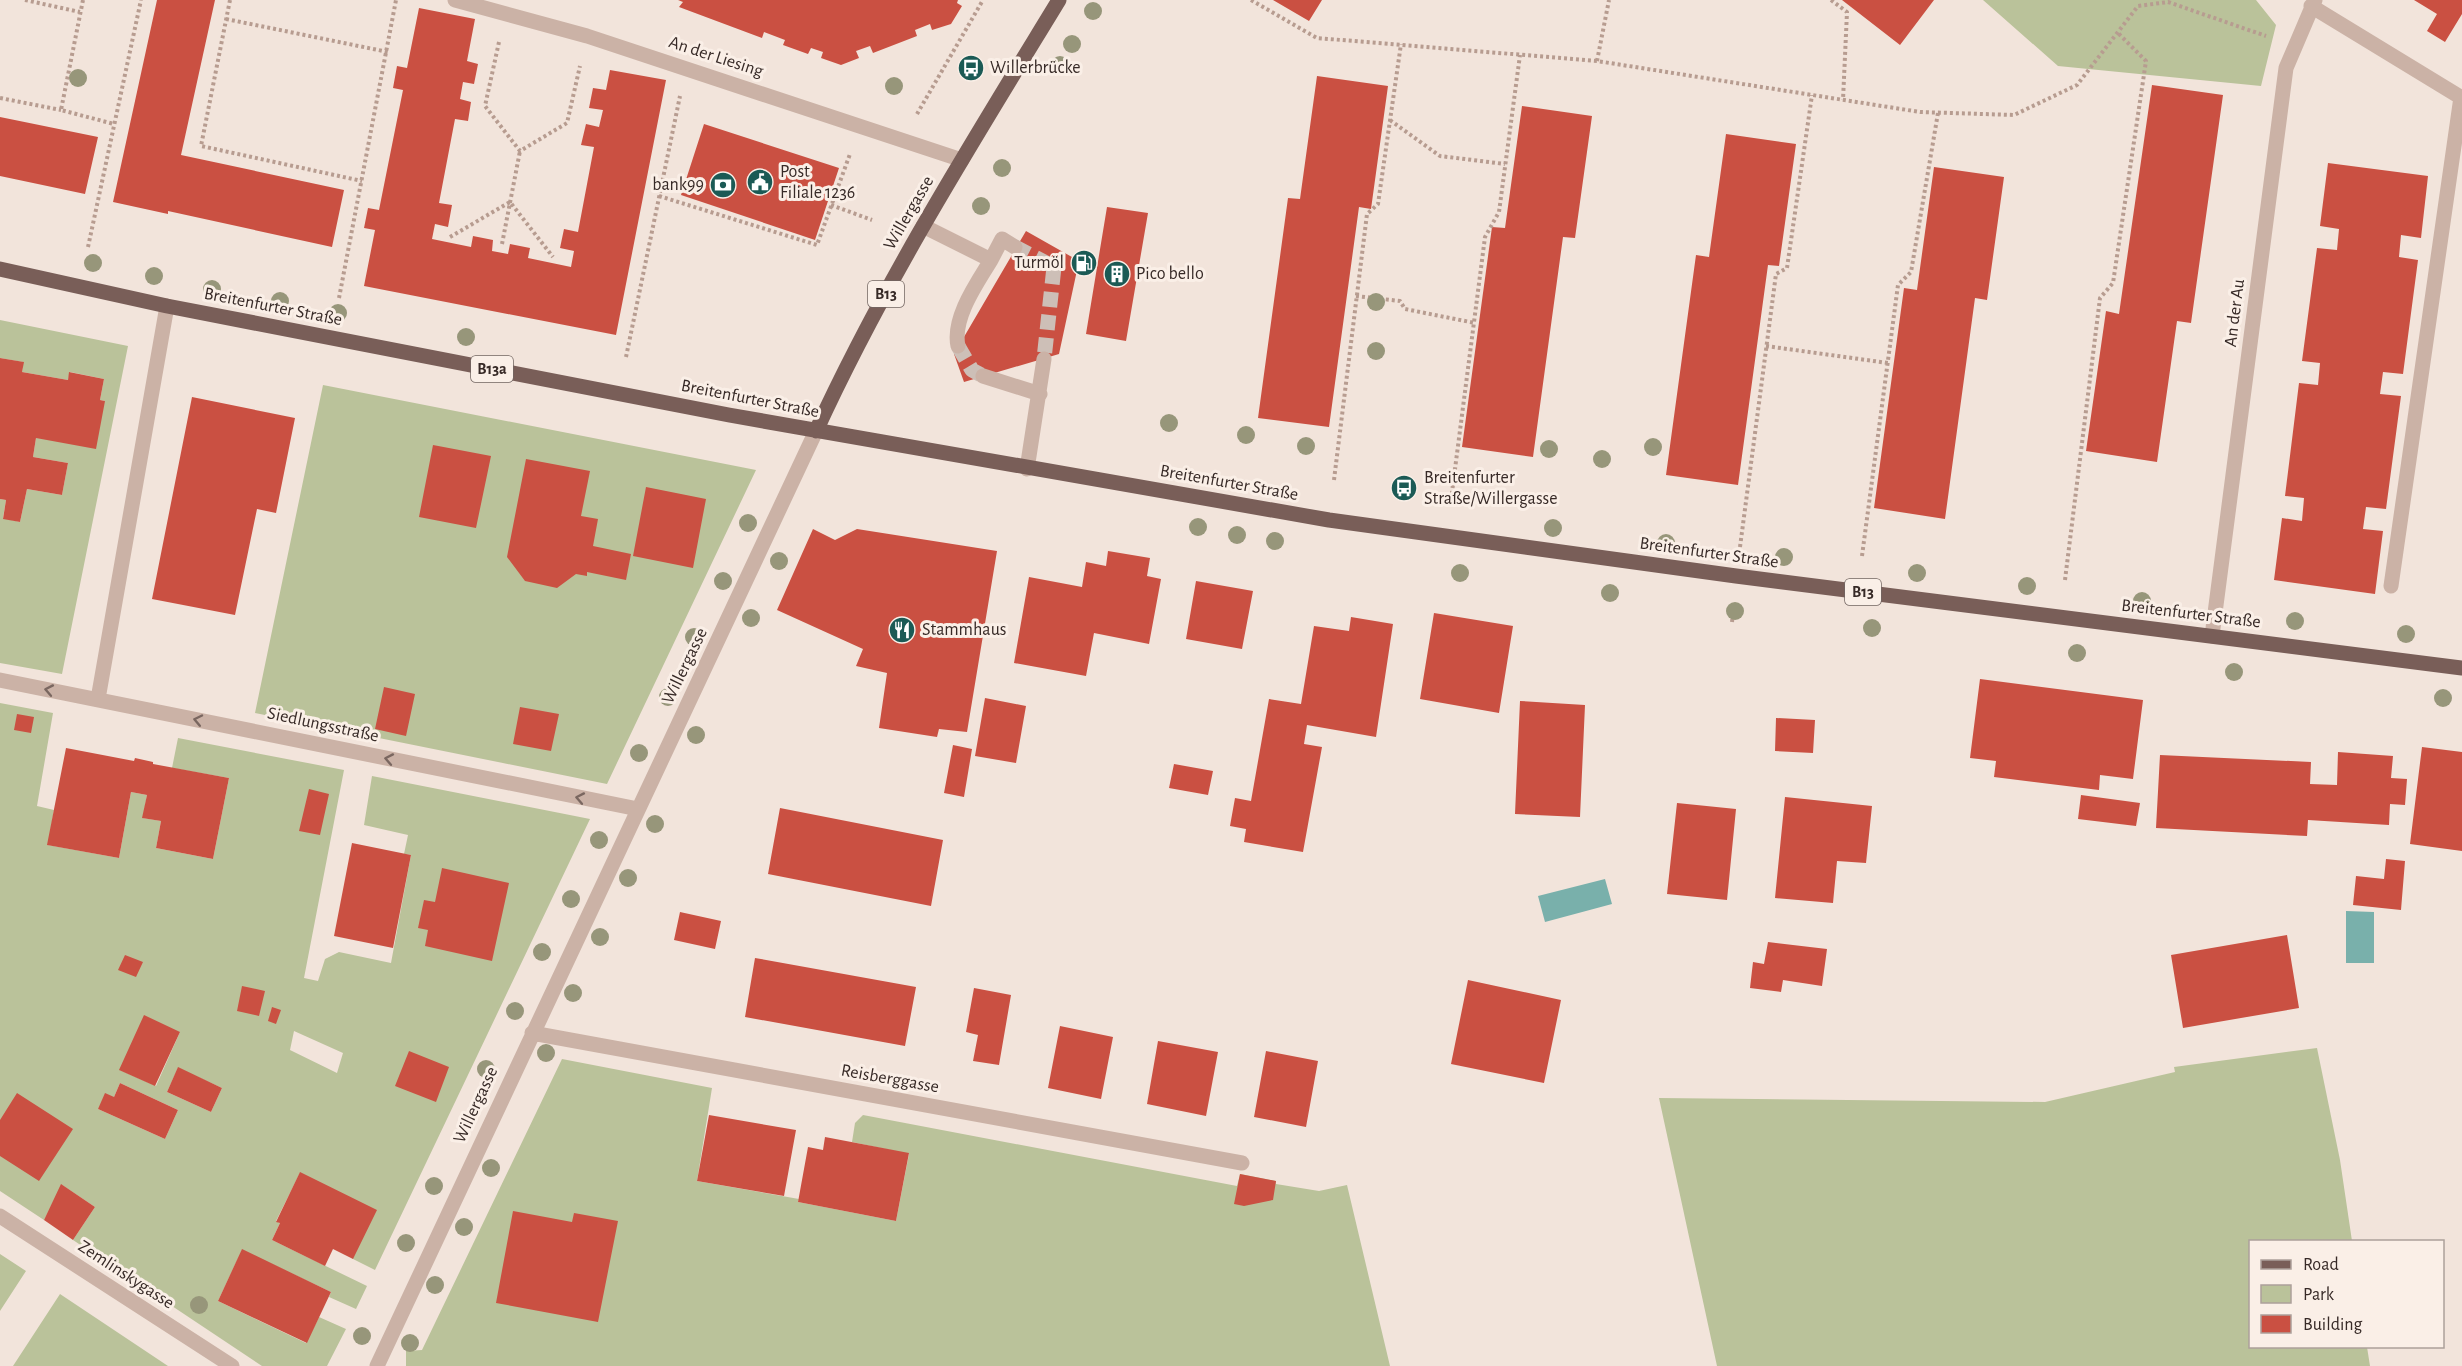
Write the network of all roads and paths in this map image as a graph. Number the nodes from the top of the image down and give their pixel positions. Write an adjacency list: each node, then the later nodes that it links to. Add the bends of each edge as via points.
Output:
1 (25, 0): 13 (path)
2 (82, 0): 13 (path)
3 (141, 0): 31 (path)
4 (230, 0): 15 (path)
5 (396, 0): 20 (path)
6 (455, 0): 14 (street, An der Liesing)
7 (983, 0): 33 (path)
8 (1059, 0): 35 (main road, Willergasse / B13)
9 (1251, 0): 18 (path, via 1317,38)
10 (1609, 0): 22 (path)
11 (1831, 0): 27 (path, via 1847,12)
12 (2313, 3): 19 (street, An der Au); 26 (street)
13 (80, 12): 28 (path)
14 (504, 14): 17 (street, An der Liesing); 34 (path, via 485,106)
15 (226, 19): 20 (path); 37 (path, via 201,146)
16 (2118, 33): 19 (path, via 2138,6 2168,2); 29 (path, via 2078,85 2014,115); 67 (path, via 2146,61 2113,283 2100,298)
17 (587, 36): 23 (street, An der Liesing); 34 (path, via 567,123)
18 (1401, 44): 21 (path); 30 (path)
19 (2295, 46): 70 (street, An der Au, via 2286,68)
20 (388, 52): 37 (path)
21 (1520, 55): 22 (path); 36 (path)
22 (1597, 61): 24 (path)
23 (686, 68): 32 (street, An der Liesing); 38 (path)
24 (1812, 95): 27 (path); 55 (path, via 1787,268 1776,274)
25 (0, 98): 28 (path)
26 (2462, 98): 68 (street)
27 (1843, 100): 29 (path)
28 (61, 110): 31 (path)
29 (1938, 113): 58 (path, via 1911,272 1898,285)
30 (1390, 120): 36 (path, via 1440,156); 50 (path, via 1378,204 1367,214)
31 (114, 124): 45 (path)
32 (860, 126): 33 (street, An der Liesing); 40 (path)
33 (902, 140): 35 (street, An der Liesing)
34 (520, 151): 39 (path)
35 (962, 160): 42 (main road, Willergasse / B13)
36 (1505, 164): 53 (path, via 1499,212 1485,237)
37 (362, 181): 51 (path)
38 (659, 196): 40 (path, via 817,245); 56 (path)
39 (510, 201): 43 (path); 44 (path); 47 (path)
40 (831, 205): 41 (path)
41 (872, 220)
42 (923, 226): 48 (street); 61 (main road, Willergasse / B13)
43 (450, 237)
44 (502, 244)
45 (88, 247)
46 (1016, 247): 48 (street, via 1002,239)
47 (553, 257)
48 (991, 260): 54 (street, via 962,314)
49 (0, 269): 52 (main road, Breitenfurter Straße / B13a)
50 (1356, 296): 53 (path, via 1400,301 1405,309); 63 (path)
51 (339, 298)
52 (167, 306): 61 (main road, Breitenfurter Straße / B13a); 73 (street)
53 (1475, 323): 64 (path)
54 (958, 346)
55 (1766, 346): 58 (path); 66 (path)
56 (626, 357)
57 (1044, 359): 60 (street)
58 (1888, 363): 65 (path)
59 (983, 376): 60 (street)
60 (1040, 394): 62 (street)
61 (816, 431): 62 (main road, Breitenfurter Straße / B13); 74 (street, Willergasse)
62 (1027, 469): 66 (main road, Breitenfurter Straße / B13, via 1329,520)
63 (1334, 480)
64 (1451, 500)
65 (1862, 556)
66 (1736, 576): 69 (path); 70 (main road, Breitenfurter Straße / B13)
67 (2065, 580)
68 (2391, 586)
69 (1732, 622)
70 (2212, 636): 71 (main road, Breitenfurter Straße / B13)
71 (2462, 668)
72 (0, 680): 73 (street, Siedlungsstraße, one-way to 72)
73 (98, 699): 74 (street, Siedlungsstraße, one-way to 73)
74 (638, 810): 75 (street, Willergasse)
75 (531, 1033): 76 (street, Reisberggasse); 79 (street, Willergasse)
76 (1242, 1163)
77 (0, 1216): 78 (street, Zemlinskygasse)
78 (232, 1366)
79 (377, 1366)

